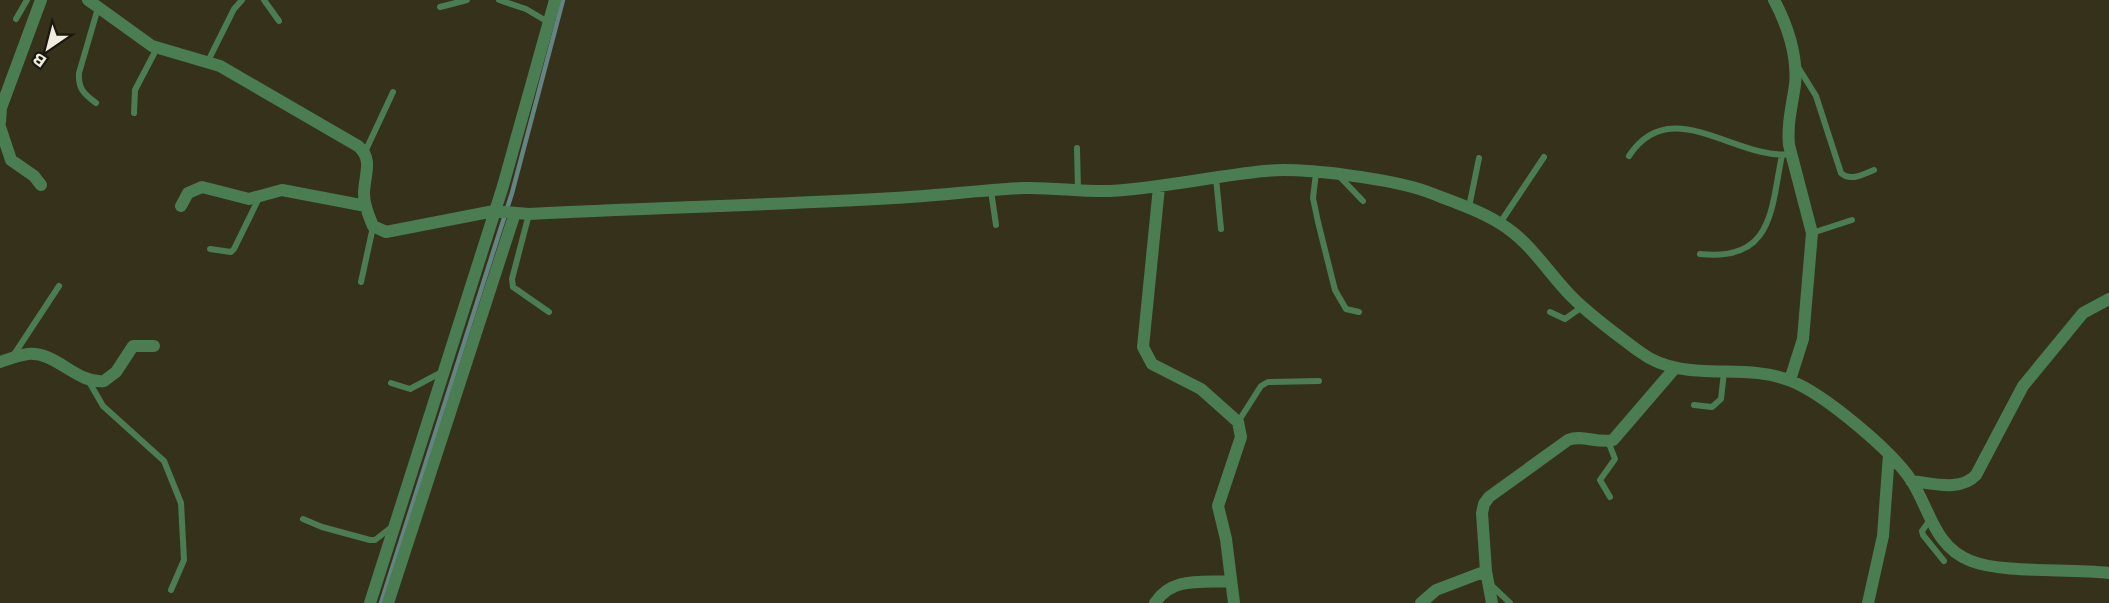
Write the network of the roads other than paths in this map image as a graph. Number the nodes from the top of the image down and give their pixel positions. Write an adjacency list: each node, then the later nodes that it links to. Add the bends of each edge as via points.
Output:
1 (27, 0): 11 (lane)
2 (41, 0): 20 (street, via 1,108)
3 (242, 0): 16 (lane)
4 (264, 0): 12 (lane)
5 (467, 0): 10 (lane)
6 (499, 0): 13 (lane)
7 (555, 0): 13 (street)
8 (1774, 0): 15 (street, via 1788,32)
9 (93, 4): 14 (street); 18 (lane, via 78,84)
10 (440, 7)
11 (16, 20)
12 (279, 21)
13 (549, 23): 41 (street)
14 (157, 48): 16 (street); 19 (lane, via 135,90)
15 (1793, 58): 24 (street, via 1795,83); 28 (lane, via 1816,96 1841,173 1854,177)
16 (208, 61): 23 (street)
17 (393, 92): 23 (lane)
18 (96, 103)
19 (134, 113)
20 (0, 122)
21 (0, 127): 32 (street, via 11,160)
22 (1077, 148): 34 (lane)
23 (365, 152): 39 (street)
24 (1787, 154): 25 (lane, via 1765,153 1696,132 1671,129 1650,134); 49 (street); 51 (lane, via 1773,212 1764,231 1743,248)
25 (1629, 156)
26 (1479, 158): 40 (lane)
27 (1544, 158): 45 (lane)
28 (1874, 170)
29 (1316, 173): 30 (street); 31 (street, via 1265,171); 57 (lane, via 1313,198 1335,290 1346,309)
30 (1339, 176): 37 (lane); 40 (street, via 1405,186)
31 (1216, 178): 33 (street); 48 (lane)
32 (41, 185)
33 (1159, 187): 34 (street); 69 (street, via 1143,336 1145,356 1152,364 1201,389)
34 (1078, 190): 35 (street)
35 (991, 191): 43 (street); 46 (lane)
36 (259, 198): 38 (street, via 202,187 188,193); 39 (street, via 282,190); 50 (lane, via 234,249)
37 (1363, 201)
38 (181, 206)
39 (366, 206): 47 (street)
40 (1468, 209): 45 (street)
41 (496, 211): 42 (street); 47 (street, via 386,232); 62 (street)
42 (515, 213): 43 (street); 83 (street)
43 (529, 214): 56 (lane, via 513,287)
44 (1852, 220): 49 (lane)
45 (1500, 223): 55 (street, via 1520,238)
46 (996, 225)
47 (373, 226): 52 (lane)
48 (1221, 229)
49 (1812, 233): 65 (street, via 1803,339)
50 (210, 249)
51 (1700, 254)
52 (361, 282)
53 (59, 286): 60 (lane)
54 (2109, 299): 72 (street, via 2083,313 2023,386 1976,475 1968,483 1958,486)
55 (1583, 307): 58 (lane, via 1565,319); 61 (street, via 1643,355)
56 (549, 312)
57 (1359, 312)
58 (1550, 312)
59 (154, 346): 64 (street, via 133,346 111,378)
60 (5, 360): 64 (street, via 39,355)
61 (1676, 368): 63 (street); 70 (street, via 1616,437)
62 (445, 371): 67 (lane, via 410,389); 76 (street)
63 (1724, 372): 65 (street); 68 (lane, via 1721,399 1712,407)
64 (88, 380): 81 (lane, via 103,406 164,461 178,495 184,560)
65 (1790, 380): 71 (street, via 1874,439)
66 (1319, 381): 69 (lane, via 1268,382 1261,386)
67 (391, 383)
68 (1694, 405)
69 (1238, 422): 80 (street, via 1241,437 1218,506)
70 (1608, 441): 73 (lane, via 1615,459 1600,480); 79 (street, via 1582,437 1568,440 1489,497 1482,513)
71 (1889, 454): 72 (street); 89 (street, via 1883,536)
72 (1911, 481): 75 (street)
73 (1610, 497)
74 (303, 519): 76 (lane, via 370,540)
75 (1930, 520): 77 (lane, via 1923,535); 78 (street, via 1949,548 1977,563)
76 (395, 524): 82 (street)
77 (1944, 561)
78 (2109, 573)
79 (1487, 576): 86 (street, via 1436,590); 87 (street); 88 (lane)
80 (1231, 581): 84 (street, via 1171,586 1161,592); 85 (street)
81 (171, 590)
82 (370, 603)
83 (388, 603)
84 (1155, 603)
85 (1234, 603)
86 (1421, 603)
87 (1492, 603)
88 (1510, 603)
89 (1868, 603)

